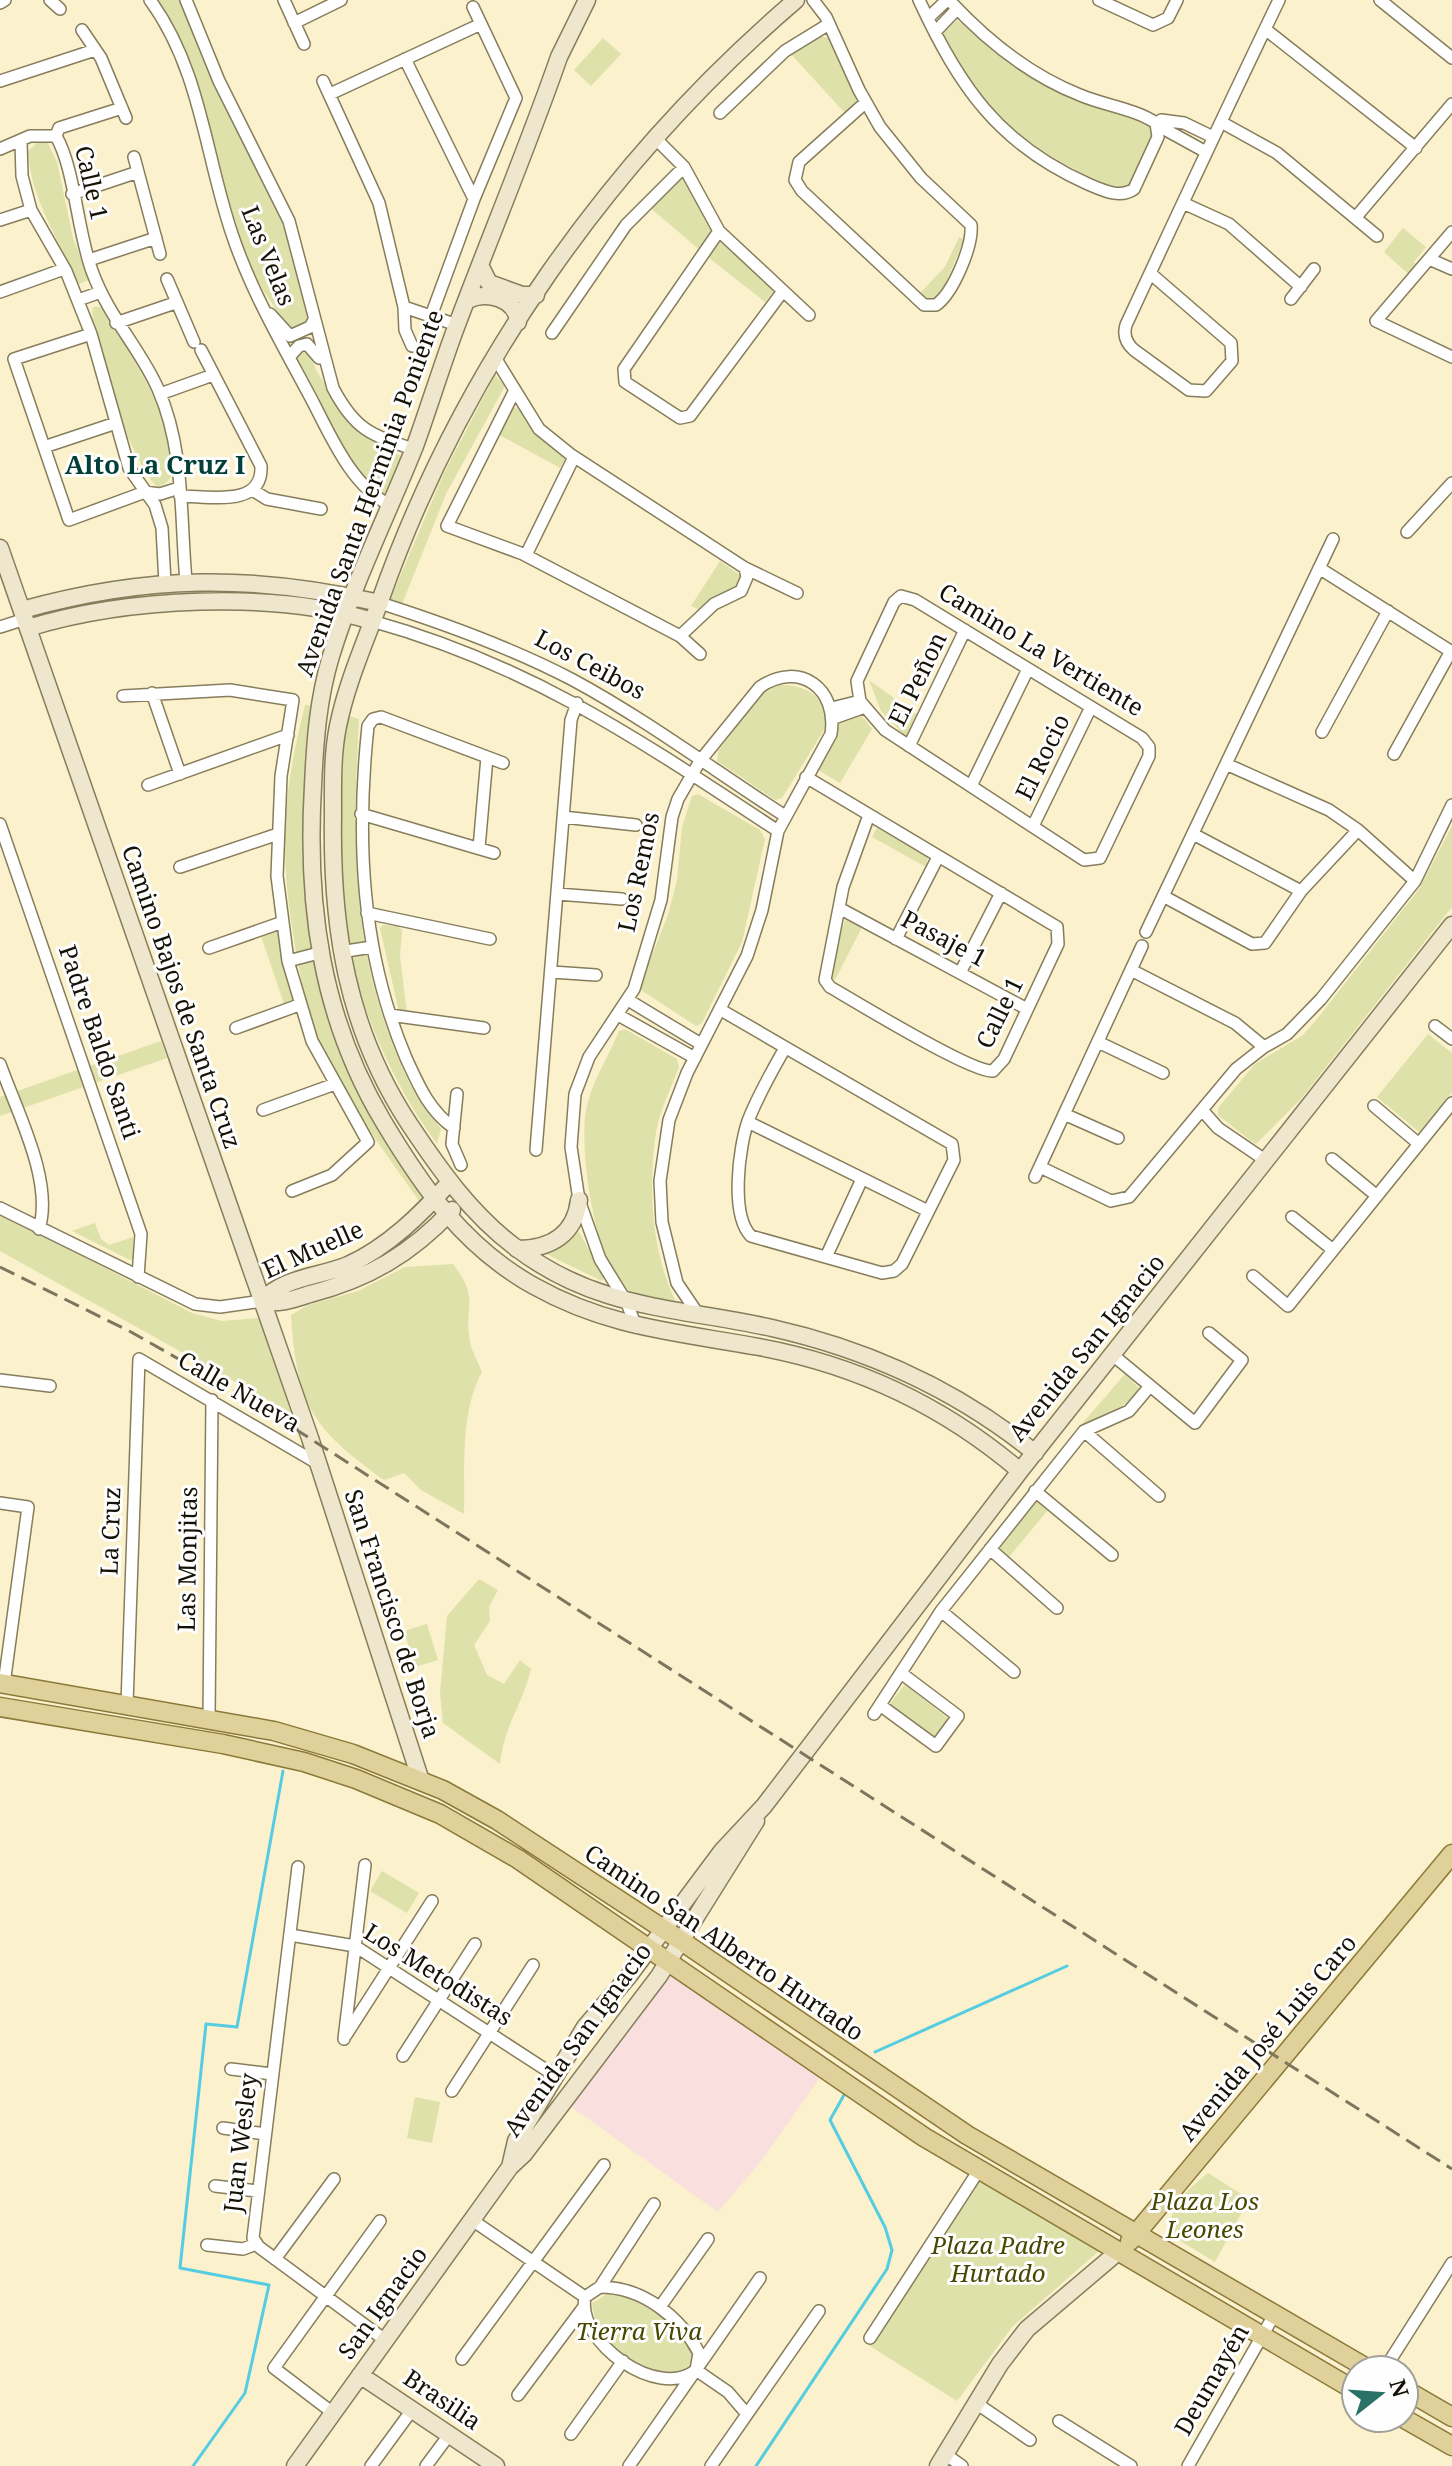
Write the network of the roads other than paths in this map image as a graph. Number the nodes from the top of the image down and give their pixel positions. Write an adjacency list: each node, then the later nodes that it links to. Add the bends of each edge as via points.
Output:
1 (50, 0): 16 (street)
2 (150, 0): 75 (street, Las Velas, via 187,66 230,231)
3 (186, 0): 78 (street, Las Velas, via 219,81 286,213)
4 (284, 0): 18 (street)
5 (341, 0): 18 (street)
6 (587, 0): 59 (street, Avenida Santa Herminia Poniente, via 559,57)
7 (796, 0): 38 (street, via 710,78)
8 (813, 0): 20 (street)
9 (919, 0): 17 (street)
10 (1099, 0): 11 (street, via 1153,25 1168,18)
11 (1177, 0)
12 (1279, 0): 21 (street)
13 (1380, 0): 26 (street)
14 (951, 3): 17 (street); 23 (street); 35 (street, via 1046,79)
15 (473, 7): 19 (street)
16 (60, 9)
17 (928, 18): 23 (street)
18 (294, 23): 24 (street)
19 (481, 24): 27 (street); 47 (street, via 516,98)
20 (829, 24): 31 (street); 33 (street, via 785,51)
21 (1265, 29): 34 (street); 40 (street)
22 (82, 30): 25 (street)
23 (935, 32): 35 (street, via 959,79 999,126 1032,153 1096,187 1120,194 1134,189 1158,137)
24 (304, 44)
25 (95, 50): 28 (street); 36 (street, via 124,113 59,128)
26 (1452, 58)
27 (405, 59): 30 (street); 47 (street)
28 (0, 81)
29 (323, 81): 30 (street)
30 (330, 94): 74 (street, via 379,203)
31 (865, 103): 31 (street, via 921,178 971,225 948,291 936,305 924,305 795,180 799,162)
32 (1452, 104): 40 (street)
33 (720, 113)
34 (1221, 122): 37 (street); 50 (street, via 1277,153)
35 (1157, 125): 37 (street, via 1161,120 1177,121); 42 (street)
36 (56, 136): 39 (street, Calle 1, via 43,134); 46 (street, Calle 1)
37 (1213, 137): 42 (street)
38 (655, 138): 44 (street); 69 (street)
39 (21, 142): 41 (street, Calle 1); 49 (street)
40 (1420, 143): 50 (street)
41 (0, 149)
42 (1206, 152): 48 (street)
43 (134, 157): 45 (street)
44 (684, 167): 52 (street); 82 (street, via 626,225)
45 (138, 172): 46 (street); 55 (street)
46 (72, 194): 58 (street, Calle 1)
47 (474, 199): 77 (street)
48 (1183, 203): 63 (street); 65 (street, via 1222,219)
49 (31, 210): 51 (street); 60 (street)
50 (1356, 217): 54 (street)
51 (0, 220)
52 (719, 231): 66 (street); 66 (street, via 624,369 625,382 680,418 690,416)
53 (1452, 232): 57 (street)
54 (1377, 236)
55 (156, 238): 56 (street); 58 (street)
56 (160, 254)
57 (1429, 259): 62 (street); 87 (street, via 1376,321)
58 (89, 260): 68 (street, Calle 1)
59 (481, 267): 69 (street, via 489,283); 72 (street, Avenida Santa Herminia Poniente)
60 (64, 269): 67 (street); 71 (street)
61 (1314, 269): 65 (street)
62 (1452, 269)
63 (1150, 273): 63 (street, via 1126,325 1127,342 1189,390 1206,391 1232,361 1231,343)
64 (167, 279): 73 (street)
65 (1301, 287): 70 (street)
66 (783, 291): 76 (street)
67 (0, 292)
68 (101, 292): 71 (street); 80 (street, Calle 1)
69 (536, 295): 79 (street)
70 (1291, 299)
71 (78, 300): 83 (street)
72 (468, 300): 79 (street, via 484,295 511,305); 81 (street, Avenida Santa Herminia Poniente)
73 (175, 303): 80 (street); 89 (street)
74 (404, 307): 77 (street); 84 (street)
75 (266, 312): 78 (street, via 290,336); 86 (street, Las Velas)
76 (809, 315)
77 (431, 316): 81 (street)
78 (314, 320): 88 (street, Las Velas)
79 (518, 322): 85 (street)
80 (116, 323): 91 (street, Calle 1)
81 (457, 325): 94 (street, Avenida Santa Herminia Poniente)
82 (552, 333)
83 (91, 334): 92 (street); 93 (street, via 14,359)
84 (412, 346)
85 (494, 356): 90 (street); 96 (street)
86 (289, 357): 88 (street, via 307,344); 101 (street, Las Velas, via 339,451)
87 (1452, 357)
88 (323, 360): 94 (street, Las Velas, via 342,404 358,425)
89 (213, 375): 91 (street); 98 (street, via 261,466 262,480)
90 (514, 392): 95 (street, via 539,429); 109 (street, via 447,526)
91 (160, 394): 100 (street, Calle 1, via 180,465)
92 (113, 424): 93 (street); 99 (street, via 129,468)
93 (44, 447): 99 (street, via 69,520)
94 (413, 449): 96 (street); 101 (street, Avenida Santa Herminia Poniente)
95 (574, 457): 109 (street); 110 (street)
96 (439, 459): 103 (street)
97 (1452, 483): 104 (street)
98 (254, 491): 100 (street, via 241,496); 102 (street, via 267,499)
99 (145, 492): 100 (street); 107 (street, via 155,505)
100 (179, 492): 106 (street, Calle 1)
101 (390, 505): 103 (street); 117 (street, Avenida Santa Herminia Poniente)
102 (321, 509)
103 (414, 513): 118 (street)
104 (1407, 532)
105 (1333, 539): 111 (street)
106 (183, 546): 107 (street); 112 (street, Calle 1)
107 (163, 547): 113 (street)
108 (0, 548): 123 (street, Camino Bajos de Santa Cruz)
109 (526, 555): 127 (street)
110 (745, 568): 116 (street); 127 (street, via 741,591 714,604)
111 (1319, 568): 121 (street); 146 (street)
112 (186, 581): 113 (street, Los Ceibos); 114 (street, Los Ceibos)
113 (165, 583): 115 (street, Los Ceibos)
114 (273, 583): 117 (street, Los Ceibos); 119 (street, via 275,595)
115 (104, 590): 120 (street, via 101,600); 123 (street, Los Ceibos)
116 (797, 593)
117 (353, 596): 118 (street, Los Ceibos); 122 (street, Avenida Santa Herminia Poniente)
118 (380, 603): 124 (street); 130 (street, Los Ceibos)
119 (269, 605): 120 (street, Los Ceibos); 122 (street, Los Ceibos)
120 (107, 609): 123 (street, Los Ceibos)
121 (1388, 611): 128 (street); 139 (street)
122 (346, 616): 124 (street, Los Ceibos); 168 (street, Avenida Santa Herminia Poniente, via 316,728)
123 (25, 619): 125 (street); 244 (street, Camino Bajos de Santa Cruz)
124 (372, 621): 132 (street, Los Ceibos); 169 (street, via 337,730)
125 (0, 627)
126 (965, 630): 131 (street, Camino La Vertiente); 136 (street, Camino La Vertiente, via 901,596 857,681); 141 (street, El Peñon)
127 (680, 636): 129 (street)
128 (1451, 652): 142 (street)
129 (700, 654)
130 (529, 659): 132 (street); 144 (street, Los Ceibos, via 616,705)
131 (1028, 669): 137 (street, Camino La Vertiente); 151 (street)
132 (521, 674): 135 (street, Los Ceibos)
133 (152, 693): 134 (street); 140 (street, via 230,690 285,696 293,700 294,709); 148 (street)
134 (123, 696)
135 (577, 703): 147 (street, Los Ceibos); 156 (street)
136 (862, 704): 138 (street); 141 (street, Camino La Vertiente, via 885,730)
137 (1091, 707): 159 (street, El Rocio); 159 (street, Camino La Vertiente, via 1149,747 1100,858 1084,860)
138 (833, 713): 144 (street, Los Remos, via 827,696 810,681 774,679 754,692); 149 (street, via 831,734)
139 (1322, 732)
140 (288, 735): 148 (street); 162 (street)
141 (909, 746): 151 (street, Camino La Vertiente)
142 (1394, 754)
143 (487, 757): 145 (street); 153 (street, via 381,717 373,719 368,726); 164 (street)
144 (700, 761): 147 (street, Los Remos); 155 (street, Los Ceibos)
145 (503, 763)
146 (1226, 764): 160 (street, via 1309,799); 163 (street)
147 (692, 773): 161 (street, Los Ceibos); 193 (street, Los Remos, via 672,817 661,900)
148 (180, 774): 150 (street)
149 (806, 777): 154 (street, Calle 1); 155 (street)
150 (148, 785)
151 (971, 786): 159 (street, Camino La Vertiente)
152 (1452, 805): 170 (street)
153 (361, 814): 164 (street); 177 (street)
154 (869, 815): 166 (street, Calle 1); 176 (street, Calle 1)
155 (785, 816): 161 (street)
156 (563, 817): 158 (street); 173 (street)
157 (0, 824): 243 (street, Padre Baldo Santi, via 141,1234)
158 (636, 825)
159 (1033, 826)
160 (1358, 830): 170 (street); 171 (street)
161 (778, 831): 196 (street, via 754,936)
162 (278, 834): 167 (street); 178 (street)
163 (1193, 834): 171 (street); 174 (street)
164 (479, 848): 165 (street)
165 (494, 853)
166 (938, 857): 172 (street, Calle 1); 182 (street)
167 (180, 867)
168 (311, 878): 169 (street); 187 (street, Avenida Santa Herminia Poniente)
169 (332, 878): 186 (street)
170 (1415, 881): 205 (street, via 1306,1016)
171 (1301, 891): 174 (street, via 1265,943 1252,944)
172 (1001, 893): 191 (street); 195 (street, Calle 1, via 1059,931 1058,944)
173 (557, 894): 175 (street); 190 (street)
174 (1163, 896): 180 (street)
175 (622, 899)
176 (839, 908): 182 (street, Pasaje 1); 195 (street, Calle 1, via 824,972 830,987 983,1071 1000,1066)
177 (367, 913): 181 (street); 184 (street)
178 (283, 922): 185 (street); 188 (street)
179 (1452, 925): 225 (street, Avenida San Ignacio)
180 (1146, 932)
181 (490, 939)
182 (896, 939): 191 (street, Pasaje 1)
183 (1142, 946): 189 (street)
184 (372, 947): 186 (street); 197 (street)
185 (209, 948)
186 (340, 952): 217 (street, via 369,1050)
187 (319, 953): 188 (street); 219 (street, Avenida Santa Herminia Poniente, via 349,1056)
188 (288, 961): 194 (street)
189 (1131, 970): 203 (street); 205 (street, via 1235,1023)
190 (552, 972): 192 (street); 223 (street)
191 (960, 973): 195 (street, Pasaje 1)
192 (596, 975)
193 (628, 1000): 198 (street, Los Remos); 204 (street)
194 (299, 1005): 200 (street); 210 (street)
195 (1027, 1009)
196 (721, 1010): 204 (street); 206 (street)
197 (390, 1015): 201 (street); 220 (street, via 428,1101)
198 (618, 1015): 207 (street); 233 (street, Los Remos, via 589,1057 575,1094 571,1147)
199 (1435, 1026): 202 (street)
200 (236, 1028)
201 (484, 1028)
202 (1452, 1039)
203 (1098, 1042): 209 (street); 216 (street)
204 (701, 1044): 207 (street)
205 (1264, 1047): 215 (street, via 1236,1069)
206 (785, 1048): 218 (street); 235 (street, via 952,1144 954,1160)
207 (695, 1058): 246 (street, via 669,1120 660,1202 673,1273)
208 (0, 1064): 238 (street, via 42,1187)
209 (1163, 1073)
210 (335, 1084): 214 (street); 229 (street, via 368,1142 332,1175)
211 (457, 1094): 220 (street)
212 (1452, 1103): 222 (street)
213 (1374, 1106): 222 (street)
214 (263, 1110)
215 (1202, 1110): 216 (street, via 1129,1197 1111,1201 1037,1172); 225 (street, via 1228,1136)
216 (1064, 1114): 221 (street)
217 (404, 1117): 219 (street); 228 (street)
218 (748, 1122): 227 (street); 241 (street, via 739,1182 745,1229 751,1236)
219 (387, 1127): 232 (street, Avenida Santa Herminia Poniente)
220 (454, 1128): 226 (street, via 453,1149)
221 (1118, 1138)
222 (1419, 1144): 230 (street)
223 (536, 1150)
224 (1332, 1159): 230 (street)
225 (1265, 1160): 250 (street, Avenida San Ignacio)
226 (461, 1165)
227 (862, 1179): 235 (street); 241 (street)
228 (450, 1182): 231 (street); 232 (street, El Muelle)
229 (292, 1191)
230 (1377, 1196): 240 (street)
231 (462, 1199): 236 (street, El Muelle); 239 (street)
232 (433, 1200): 236 (street, Avenida Santa Herminia Poniente); 244 (street, El Muelle, via 367,1255 272,1290)
233 (579, 1200): 239 (street, via 573,1224 562,1237); 245 (street, Los Remos, via 600,1259)
234 (0, 1208): 238 (street)
235 (928, 1211): 241 (street, via 894,1271 882,1273)
236 (447, 1216): 244 (street, El Muelle, via 407,1252 365,1276 273,1304); 247 (street, Avenida Santa Herminia Poniente, via 522,1279 583,1310)
237 (1292, 1217): 240 (street)
238 (39, 1229): 243 (street)
239 (517, 1249): 245 (street, via 565,1278)
240 (1333, 1250): 242 (street, via 1288,1306)
241 (826, 1257)
242 (1253, 1276)
243 (138, 1277): 244 (street, via 209,1307)
244 (262, 1301): 261 (street, Camino Bajos de Santa Cruz)
245 (627, 1303): 246 (street); 247 (street, Los Remos)
246 (701, 1317): 249 (street)
247 (636, 1327): 252 (street, Avenida Santa Herminia Poniente)
248 (1209, 1333): 256 (street, via 1242,1360 1195,1423)
249 (827, 1342): 252 (street); 253 (street)
250 (1114, 1356): 256 (street); 260 (street, Avenida San Ignacio)
251 (139, 1359): 258 (street, Calle Nueva); 273 (street, La Cruz)
252 (822, 1361): 257 (street, Avenida Santa Herminia Poniente)
253 (913, 1375): 257 (street); 260 (street, via 990,1418)
254 (0, 1380): 255 (street)
255 (50, 1386)
256 (1150, 1386): 259 (street, via 1129,1411)
257 (904, 1393): 262 (street, Avenida Santa Herminia Poniente, via 968,1430)
258 (212, 1400): 261 (street, Calle Nueva); 275 (street, Las Monjitas)
259 (1084, 1431): 263 (street); 264 (street)
260 (1035, 1453): 262 (street, Avenida San Ignacio)
261 (317, 1463): 276 (street, San Francisco de Borja)
262 (1020, 1471): 277 (street, Avenida San Ignacio)
263 (1035, 1491): 266 (street); 267 (street)
264 (1159, 1496)
265 (0, 1503): 272 (street, via 28,1507)
266 (990, 1549): 268 (street); 269 (street)
267 (1112, 1555)
268 (1057, 1608)
269 (941, 1611): 270 (street); 271 (street)
270 (1014, 1672)
271 (901, 1673): 271 (street, via 958,1716 936,1746 877,1710)
272 (2, 1684): 273 (main road, Camino San Alberto Hurtado)
273 (127, 1704): 275 (main road, Camino San Alberto Hurtado)
274 (0, 1707): 287 (main road, Camino San Alberto Hurtado, via 223,1744 356,1779 478,1835)
275 (209, 1718): 276 (main road, Camino San Alberto Hurtado, via 310,1740)
276 (421, 1781): 282 (main road, Camino San Alberto Hurtado, via 475,1807)
277 (764, 1806): 282 (street, Avenida San Ignacio); 284 (street, Avenida San Ignacio)
278 (1452, 1854): 309 (main road, Avenida José Luis Caro)
279 (365, 1865): 286 (street)
280 (298, 1867): 283 (street, Juan Wesley)
281 (432, 1901): 290 (street)
282 (662, 1929): 284 (main road, Camino San Alberto Hurtado); 287 (street, Avenida San Ignacio)
283 (290, 1935): 286 (street, Los Metodistas); 295 (street, Juan Wesley)
284 (680, 1940): 288 (street, Avenida San Ignacio); 309 (main road, Camino San Alberto Hurtado, via 938,2117)
285 (475, 1944): 291 (street)
286 (355, 1946): 290 (street, Los Metodistas); 290 (street, via 344,2039)
287 (648, 1949): 288 (main road, Camino San Alberto Hurtado); 296 (street, Avenida San Ignacio)
288 (667, 1962): 301 (street, Avenida San Ignacio); 302 (main road, Camino San Alberto Hurtado)
289 (533, 1965): 292 (street)
290 (389, 1968): 291 (street, Los Metodistas)
291 (439, 2001): 292 (street, Los Metodistas); 293 (street)
292 (489, 2033): 296 (street, Los Metodistas); 297 (street)
293 (403, 2056)
294 (231, 2069): 295 (street)
295 (272, 2074): 299 (street, Juan Wesley)
296 (554, 2075): 301 (street, Avenida San Ignacio, via 513,2147)
297 (452, 2091)
298 (223, 2128): 299 (street)
299 (265, 2134): 305 (street, Juan Wesley)
300 (604, 2165): 315 (street)
301 (510, 2167): 307 (street, San Ignacio)
302 (979, 2170): 313 (main road, Camino San Alberto Hurtado); 325 (street)
303 (334, 2179): 314 (street)
304 (215, 2186): 305 (street)
305 (257, 2191): 311 (street, Juan Wesley, via 252,2230)
306 (654, 2204): 318 (street)
307 (472, 2220): 315 (street); 326 (street, San Ignacio)
308 (380, 2221): 319 (street)
309 (1136, 2234): 313 (main road, Avenida José Luis Caro); 323 (main road, Camino San Alberto Hurtado)
310 (708, 2239): 321 (street)
311 (256, 2244): 312 (street, via 243,2249); 314 (street, Juan Wesley)
312 (207, 2245)
313 (1119, 2251): 324 (main road, Camino San Alberto Hurtado); 338 (street, via 1027,2329)
314 (275, 2259): 319 (street, Juan Wesley)
315 (533, 2261): 320 (street); 329 (street)
316 (1452, 2263): 328 (street)
317 (760, 2278): 331 (street)
318 (600, 2287): 320 (street); 321 (street, via 631,2292)
319 (326, 2297): 326 (street, Juan Wesley); 341 (street, via 274,2368)
320 (584, 2302): 330 (street, via 592,2331); 335 (street)
321 (660, 2307): 331 (street, via 694,2343 700,2359)
322 (819, 2311): 337 (street)
323 (1274, 2315): 324 (street, Deumayén); 327 (main road, Camino San Alberto Hurtado)
324 (1262, 2337): 333 (main road, Camino San Alberto Hurtado); 360 (street, Deumayén)
325 (870, 2338)
326 (385, 2340): 332 (street, San Ignacio)
327 (1342, 2354)
328 (1394, 2354)
329 (462, 2359)
330 (623, 2361): 331 (street, via 668,2379 685,2378); 347 (street)
331 (696, 2370): 334 (street); 356 (street)
332 (360, 2375): 340 (street, Brasilia); 341 (street, San Ignacio)
333 (1340, 2382)
334 (728, 2392): 337 (street); 342 (street)
335 (518, 2395)
336 (1420, 2398): 339 (main road)
337 (756, 2399): 342 (street)
338 (976, 2403): 349 (street); 351 (street)
339 (1435, 2407): 343 (main road); 346 (main road)
340 (412, 2410): 348 (street, Brasilia); 354 (street)
341 (333, 2413): 353 (street, San Ignacio)
342 (746, 2413): 357 (street)
343 (1452, 2417)
344 (1059, 2421): 359 (street)
345 (1420, 2427): 346 (main road)
346 (1423, 2429): 350 (main road)
347 (571, 2434)
348 (449, 2435): 352 (street, Brasilia); 355 (street)
349 (1030, 2440)
350 (1452, 2446)
351 (941, 2460): 358 (street)
352 (491, 2465)
353 (295, 2466)
354 (371, 2466)
355 (426, 2466)
356 (629, 2466)
357 (711, 2466)
358 (962, 2466)
359 (1131, 2466)
360 (1188, 2466)

